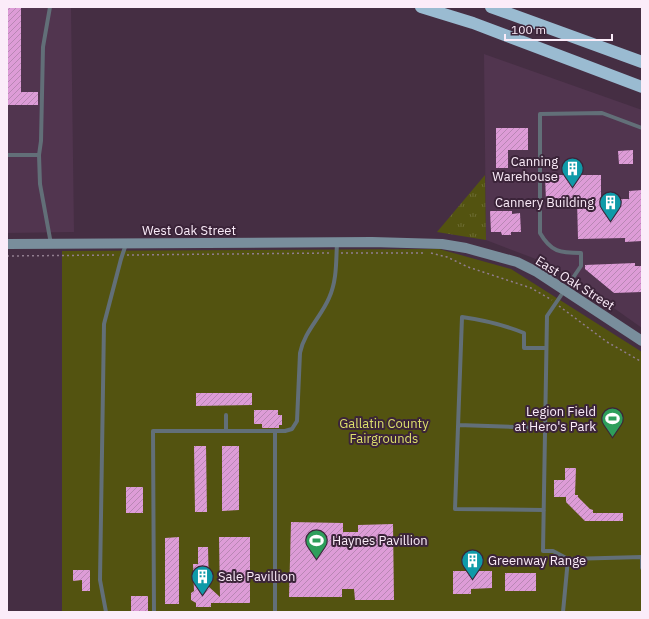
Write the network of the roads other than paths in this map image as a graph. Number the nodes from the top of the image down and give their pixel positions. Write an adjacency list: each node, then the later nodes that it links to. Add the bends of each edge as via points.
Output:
1 (50, 7): 8 (lane, via 43,47)
2 (421, 7): 5 (highway, via 473,23)
3 (491, 7): 4 (highway)
4 (642, 62)
5 (642, 86)
6 (642, 128): 14 (lane, via 602,113 540,114 540,233 546,244 557,251 581,253 581,266)
7 (7, 155): 8 (lane)
8 (39, 155): 13 (lane, via 40,184)
9 (337, 242): 10 (street, West Oak Street); 11 (street, West Oak Street); 21 (lane, via 335,278 329,298 302,343 297,421 292,429)
10 (372, 242): 14 (street, East Oak Street, via 442,244 466,248 516,262)
11 (126, 243): 13 (street, West Oak Street); 25 (lane, via 104,324 100,580)
12 (7, 244): 13 (street, West Oak Street)
13 (51, 244)
14 (565, 290): 15 (street, East Oak Street); 16 (lane, via 547,316)
15 (642, 341)
16 (546, 348): 18 (lane, via 524,348 524,333 495,323 462,317); 19 (lane)
17 (226, 415): 20 (lane)
18 (458, 425): 19 (lane); 22 (lane, via 455,509)
19 (545, 428): 22 (lane)
20 (226, 431): 21 (lane); 26 (lane, via 153,431)
21 (275, 431): 27 (lane)
22 (544, 510): 23 (lane, via 543,551 553,551)
23 (568, 559): 24 (lane, via 642,557); 28 (lane)
24 (642, 568)
25 (106, 612)
26 (154, 612)
27 (275, 612)
28 (563, 612)

